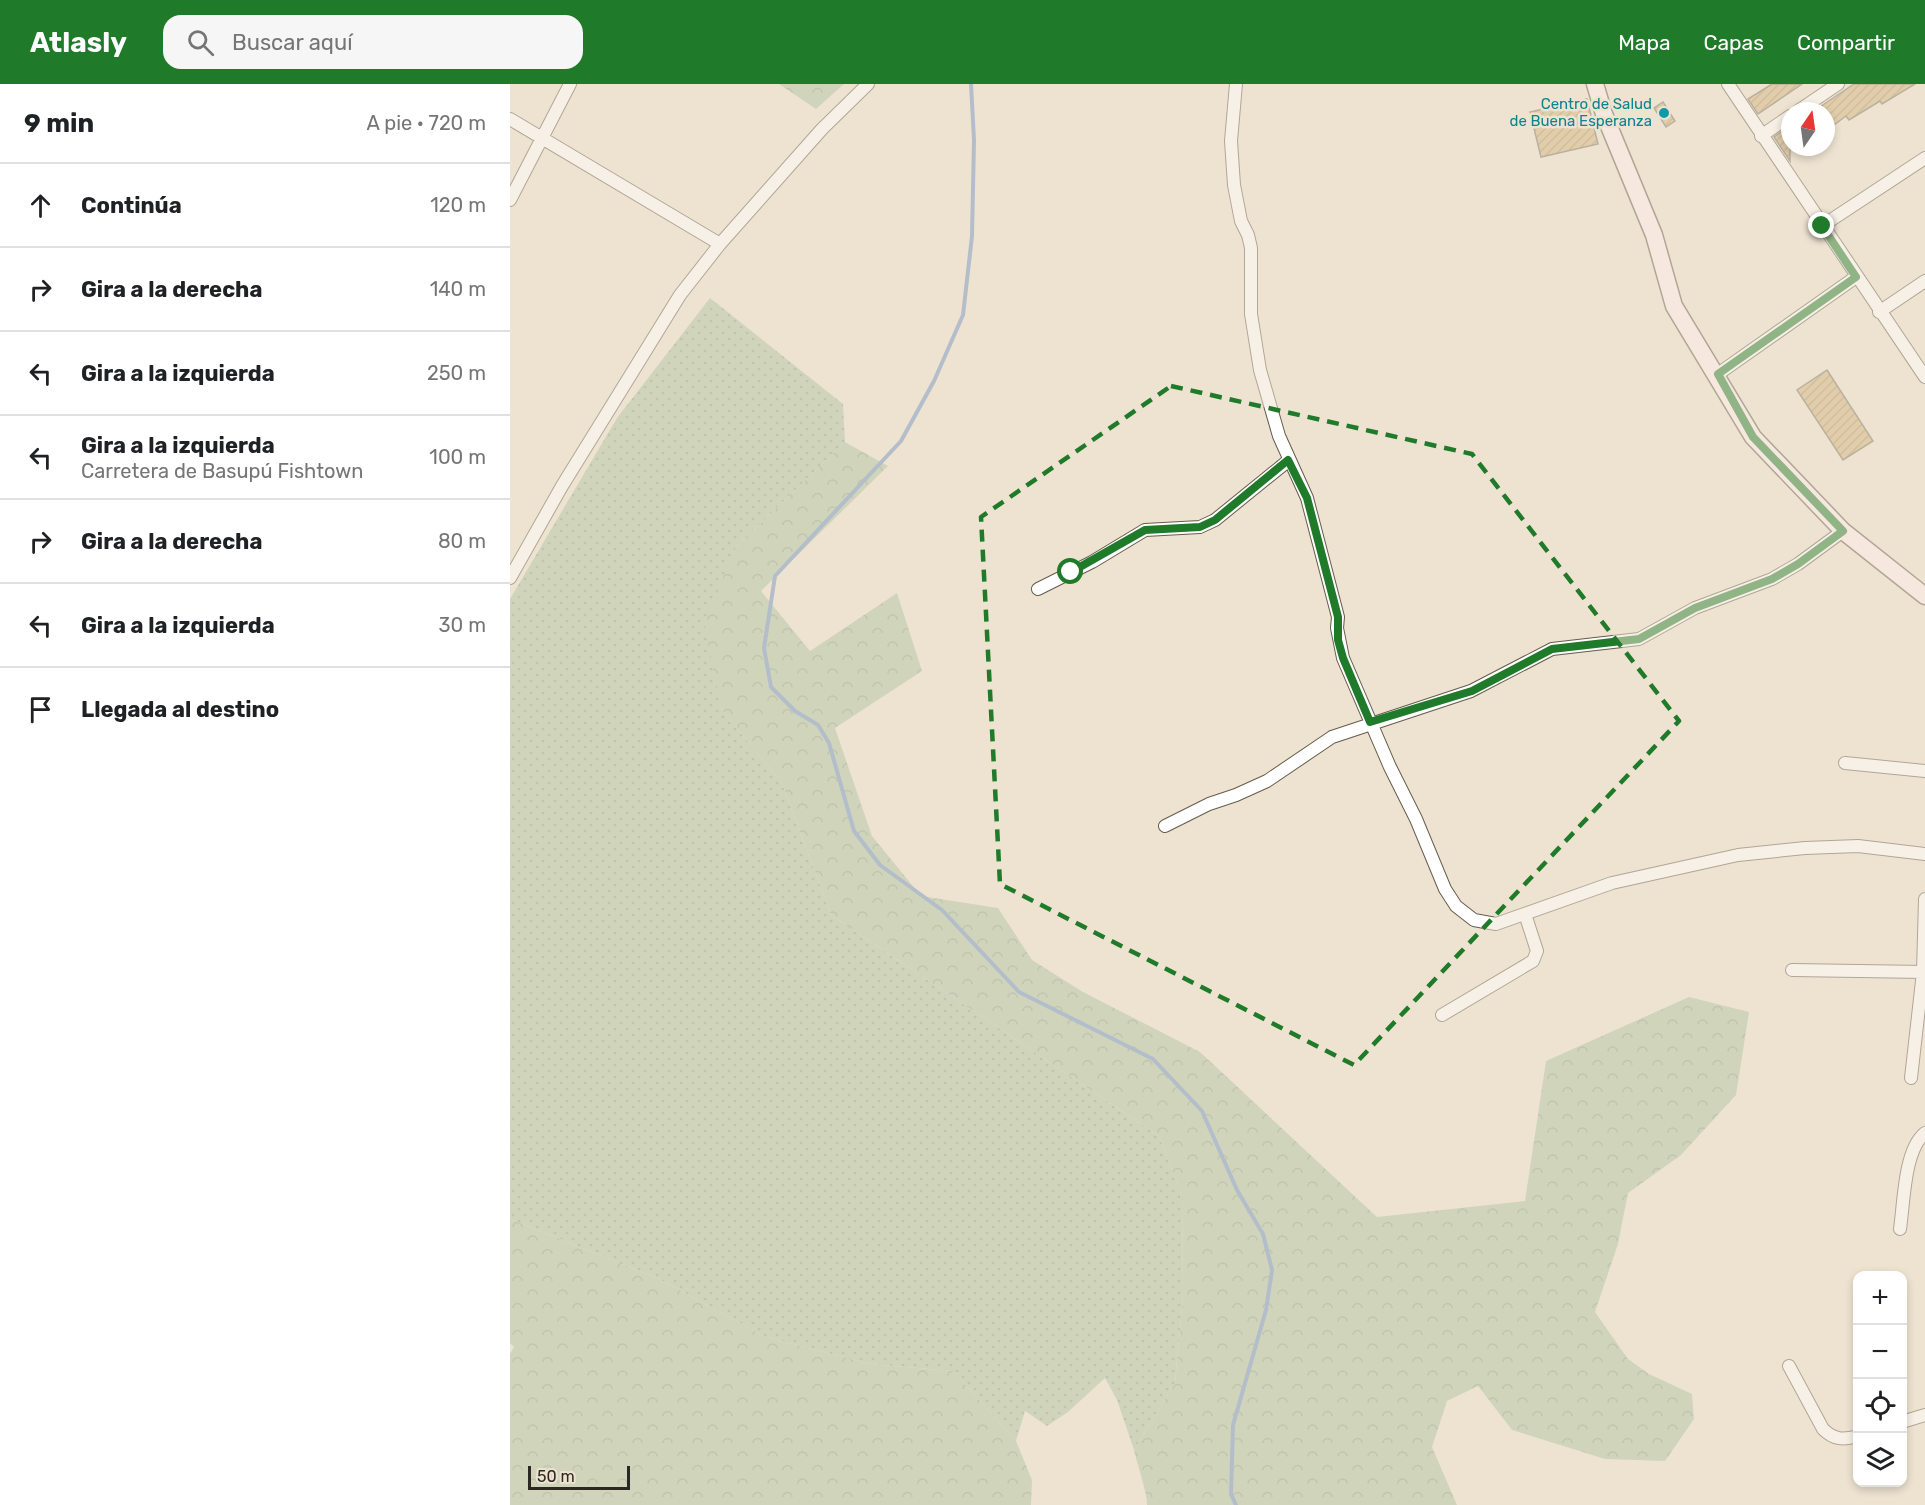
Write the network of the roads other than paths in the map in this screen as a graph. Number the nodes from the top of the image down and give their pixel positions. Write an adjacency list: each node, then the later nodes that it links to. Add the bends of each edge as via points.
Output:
1 (570, 84): 11 (street)
2 (868, 84): 15 (street, via 822,129)
3 (1236, 84): 21 (street, via 1231,141 1235,196 1251,248 1251,314 1268,405)
4 (1595, 84): 19 (street, via 1654,235 1674,306)
5 (1728, 84): 10 (street)
6 (1838, 84): 7 (street)
7 (1811, 102)
8 (510, 119): 11 (street)
9 (1781, 122): 10 (street)
10 (1761, 136): 14 (street)
11 (541, 138): 13 (street); 15 (street)
12 (1925, 158): 14 (street)
13 (510, 200)
14 (1822, 226): 16 (street)
15 (720, 244): 23 (street, via 680,295)
16 (1856, 277): 18 (street); 19 (street)
17 (1925, 281): 18 (street)
18 (1879, 312): 20 (street)
19 (1718, 374): 22 (street, via 1753,437)
20 (1925, 377)
21 (1288, 460): 24 (street, via 1215,520 1200,527 1145,530); 26 (street, via 1307,498 1338,617 1343,658)
22 (1843, 531): 25 (street); 26 (street, via 1772,579 1695,608 1639,639 1552,649 1472,691)
23 (510, 578)
24 (1038, 589)
25 (1925, 596)
26 (1370, 722): 29 (street, via 1332,737 1267,781); 32 (street, via 1456,906 1474,920 1487,924)
27 (1845, 763): 28 (street)
28 (1925, 771)
29 (1165, 826)
30 (1925, 854): 32 (street, via 1858,846 1738,855 1612,883)
31 (1925, 898): 34 (street)
32 (1525, 914): 35 (street, via 1537,951 1533,961)
33 (1792, 970): 34 (street)
34 (1924, 972): 36 (street)
35 (1442, 1015)
36 (1911, 1078)
37 (1925, 1133): 38 (street, via 1911,1154)
38 (1900, 1229)
39 (1789, 1366): 42 (street, via 1823,1429 1831,1437)
40 (1925, 1415): 41 (street)
41 (1907, 1420)
42 (1853, 1437)

